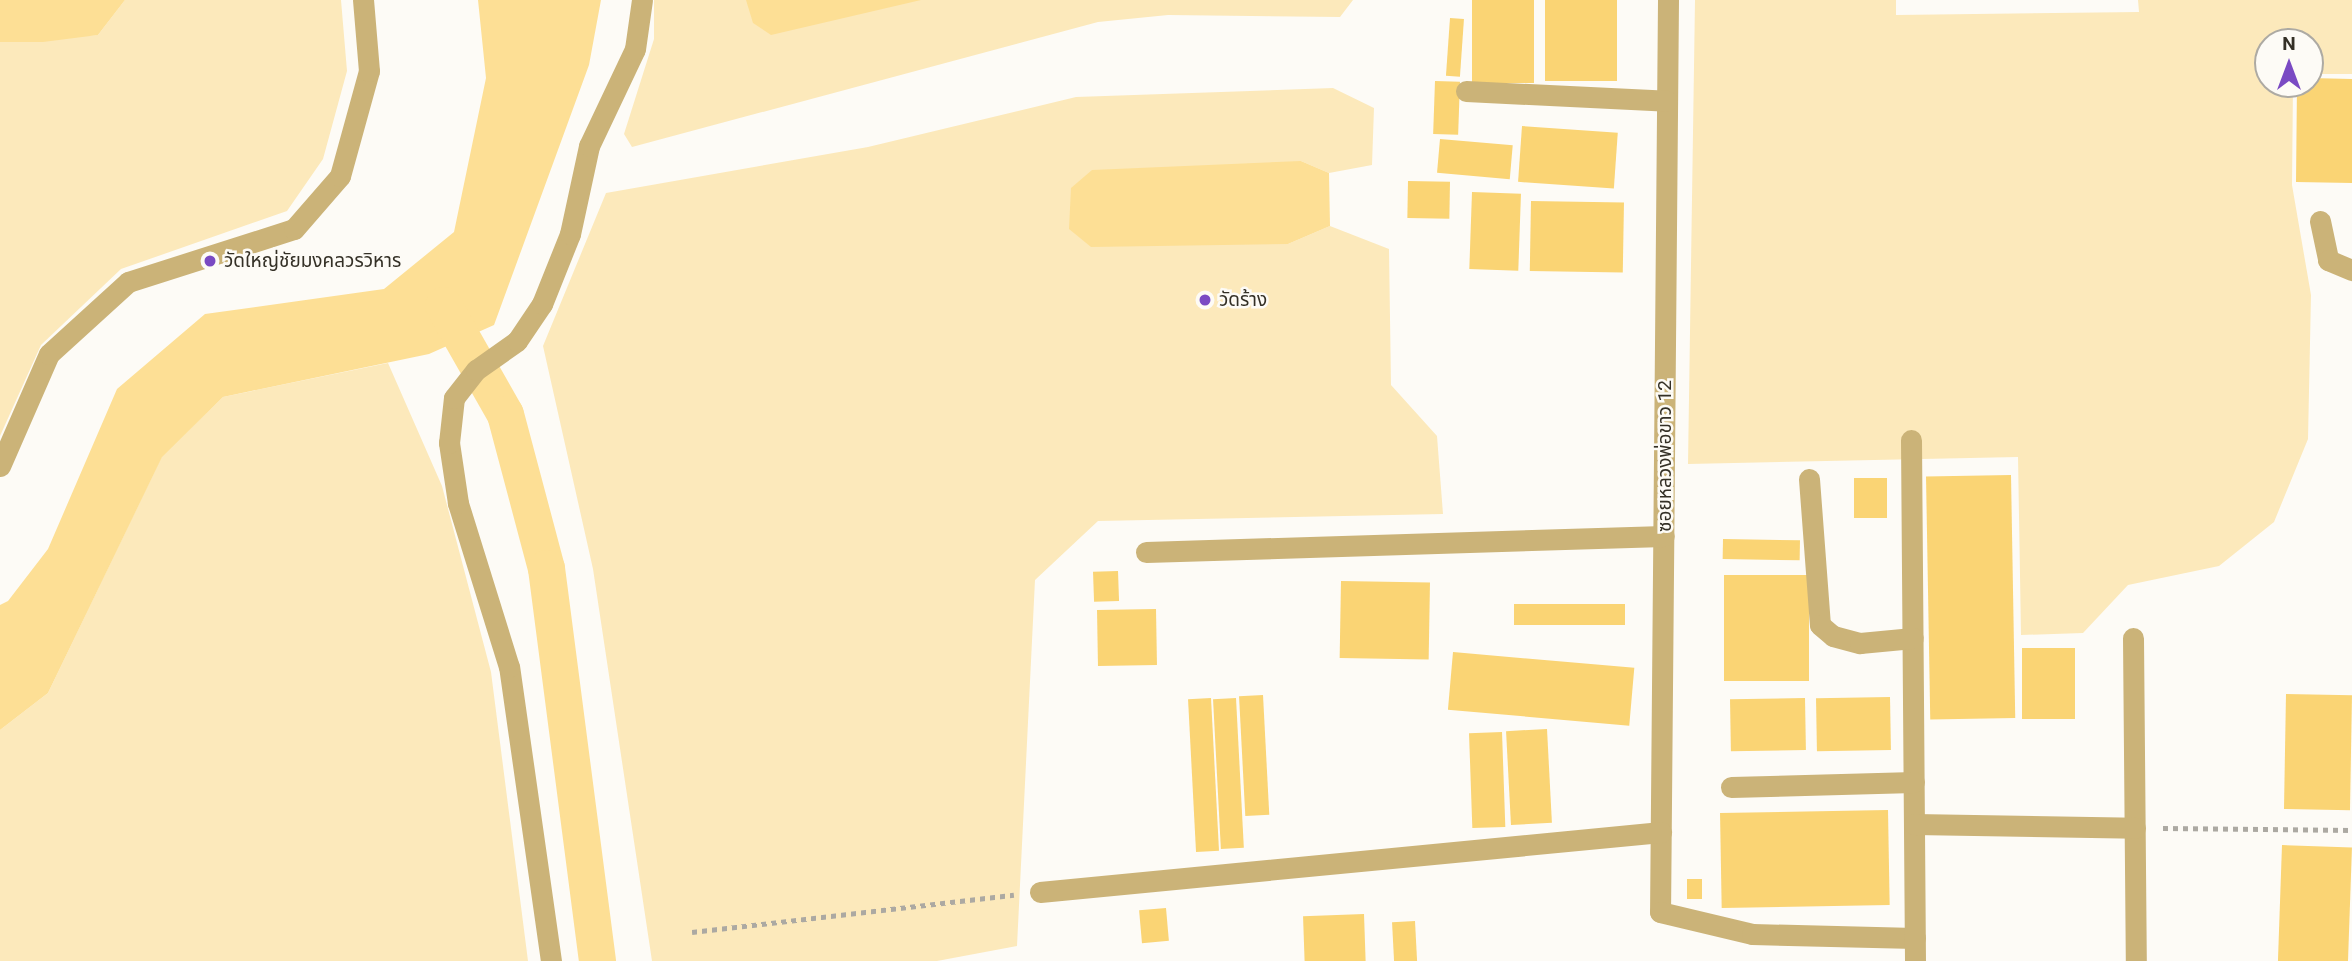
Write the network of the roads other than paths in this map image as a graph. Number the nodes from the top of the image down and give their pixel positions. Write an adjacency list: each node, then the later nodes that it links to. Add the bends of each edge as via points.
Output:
1 (363, 0): 9 (street, via 369,71 341,176 294,229 128,282 49,354)
2 (642, 0): 22 (street, via 635,49 589,146 570,234 542,303 517,341 476,370 454,398 449,443 458,503 509,667)
3 (1668, 0): 5 (street, ซอยหลวงพ่อขาว 12)
4 (1466, 91): 5 (street)
5 (1667, 101): 11 (street, ซอยหลวงพ่อขาว 12)
6 (2320, 220): 7 (street, via 2328,260)
7 (2352, 270)
8 (1911, 440): 13 (street)
9 (0, 466)
10 (1809, 480): 13 (street, via 1820,625 1833,636 1860,643)
11 (1664, 537): 12 (street); 19 (street, ซอยหลวงพ่อขาว 12)
12 (1146, 552)
13 (1913, 638): 15 (street)
14 (2133, 638): 18 (street)
15 (1914, 782): 16 (street); 17 (street)
16 (1731, 786)
17 (1914, 824): 18 (street); 21 (street)
18 (2134, 828): 24 (street)
19 (1661, 832): 20 (street); 21 (street, ซอยหลวงพ่อขาว 12, via 1660,912 1752,934)
20 (1040, 892)
21 (1915, 938): 23 (street)
22 (551, 961)
23 (1915, 961)
24 (2136, 961)

